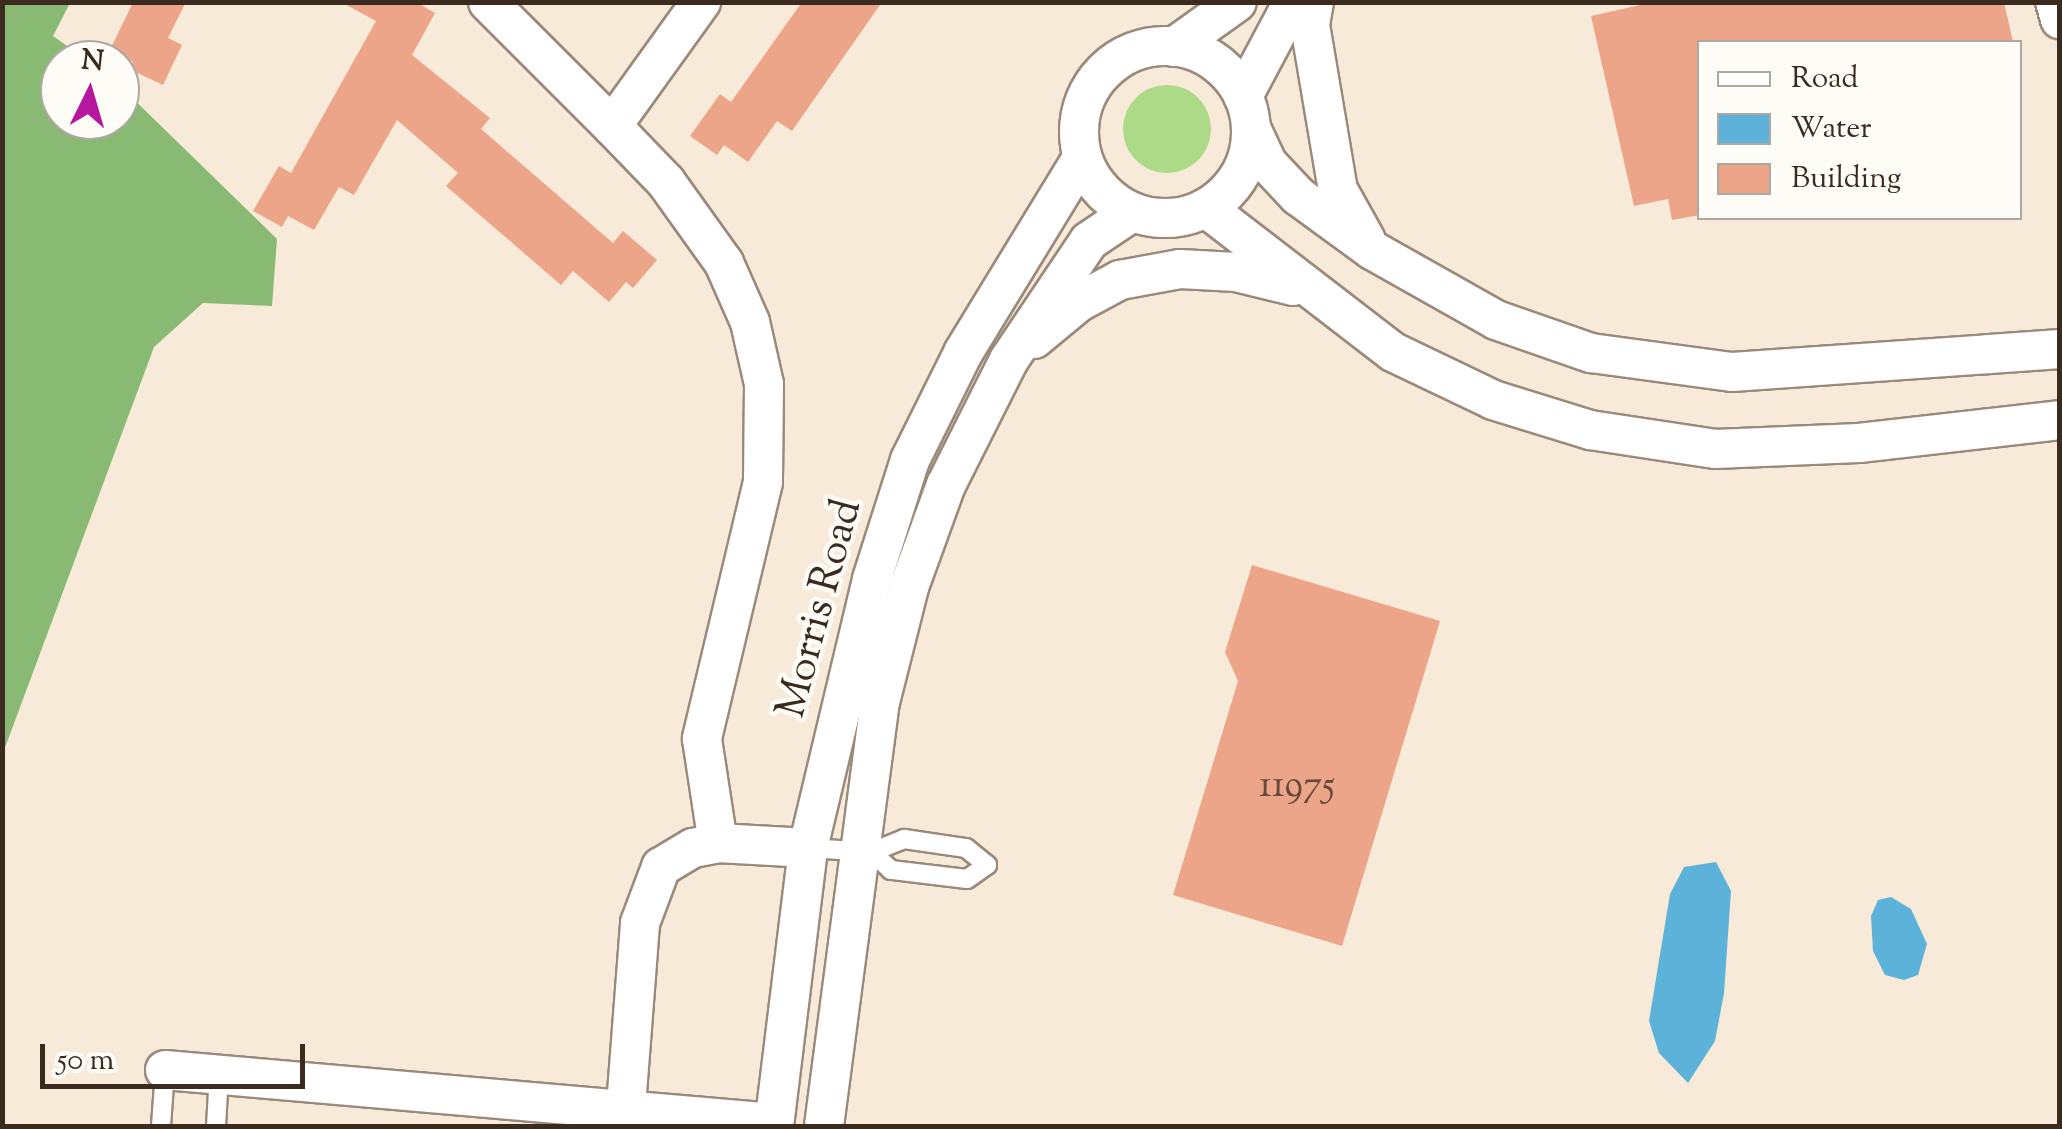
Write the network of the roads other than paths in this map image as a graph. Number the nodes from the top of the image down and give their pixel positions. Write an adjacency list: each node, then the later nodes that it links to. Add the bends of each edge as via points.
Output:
1 (488, 2): 10 (street)
2 (701, 2): 10 (street)
3 (1237, 2): 8 (street)
4 (1293, 2): 9 (street)
5 (1314, 2): 14 (street, via 1310,25 1338,190)
6 (2055, 2): 7 (street)
7 (2060, 20)
8 (1174, 46): 9 (street, via 1226,72); 11 (street, via 1126,55 1090,87 1081,110)
9 (1247, 112): 12 (street, via 1240,174); 14 (street, via 1268,164 1298,196)
10 (612, 126): 19 (street, via 666,182 724,263 750,322 764,384 763,482 705,703 705,778)
11 (1082, 158): 13 (street, via 1093,181); 20 (street, Morris Road, via 963,353 910,460 866,598)
12 (1206, 208): 13 (street, via 1182,217); 15 (street)
13 (1132, 212): 17 (street, Morris Road, via 1089,240)
14 (1372, 250): 16 (street, via 1496,320 1591,352 1732,372)
15 (1304, 289): 17 (street, via 1236,272 1180,269 1120,280 1079,302); 18 (street, via 1393,352 1493,400 1590,430 1715,449 1858,443)
16 (2060, 349)
17 (1010, 360): 21 (street, Morris Road, via 946,485 909,587 880,702)
18 (2060, 420)
19 (718, 843): 20 (street); 24 (street, via 675,856 644,901)
20 (808, 848): 21 (lane); 25 (street, Morris Road)
21 (864, 852): 21 (lane, via 891,870 950,877 966,878 987,865 966,848 904,839); 28 (street, Morris Road)
22 (166, 1070): 23 (street); 26 (lane)
23 (219, 1074): 24 (street); 27 (lane)
24 (626, 1106): 25 (street)
25 (774, 1125)
26 (161, 1126)
27 (216, 1126)
28 (824, 1126)

